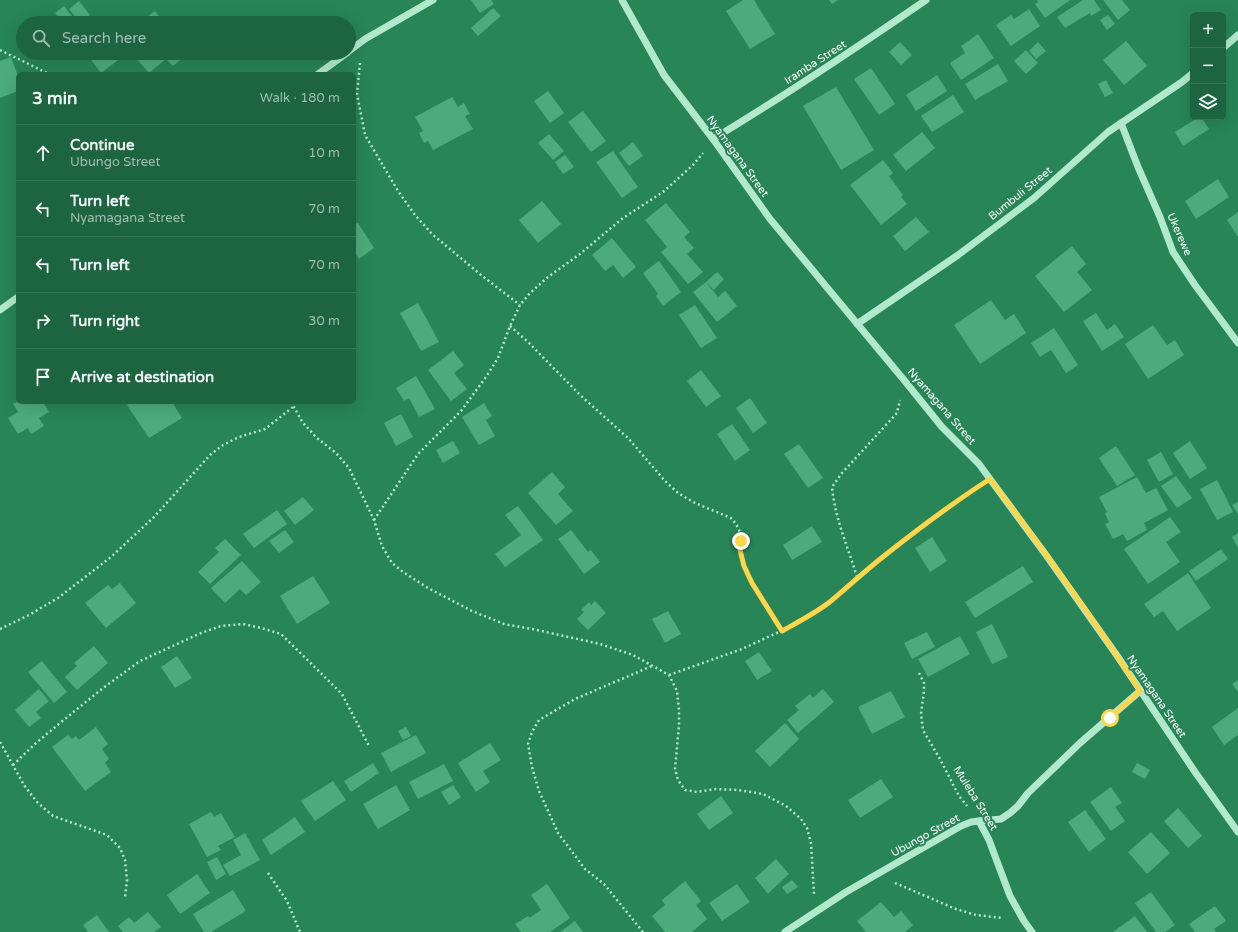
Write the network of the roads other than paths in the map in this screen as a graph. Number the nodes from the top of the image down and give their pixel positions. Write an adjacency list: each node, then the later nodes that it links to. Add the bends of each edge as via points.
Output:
1 (433, 0): 6 (street)
2 (622, 0): 11 (street, Nyamagana Street, via 664,75)
3 (926, 0): 11 (street, Iramba Street, via 846,55)
4 (1238, 35): 5 (street)
5 (1226, 45)
6 (356, 46)
7 (337, 60): 8 (street)
8 (321, 72)
9 (1190, 75): 10 (street, Bumbuli Street)
10 (1121, 124): 14 (street, Bumbuli Street, via 1108,132 1028,203 958,255); 15 (street, Ukerewe, via 1173,252 1194,285)
11 (713, 139): 14 (street, Nyamagana Street, via 770,219)
12 (16, 298): 13 (street)
13 (0, 310)
14 (857, 324): 16 (street, Nyamagana Street, via 942,427 979,464)
15 (1238, 343)
16 (1140, 691): 18 (street, Ubungo Street, via 1075,748 1010,813 1001,819); 19 (street, Nyamagana Street)
17 (1238, 820): 19 (street)
18 (979, 821): 20 (street, Ubungo Street, via 961,826 846,892); 21 (street, Muleba Street, via 1010,896)
19 (1236, 830)
20 (785, 932)
21 (1032, 932)

